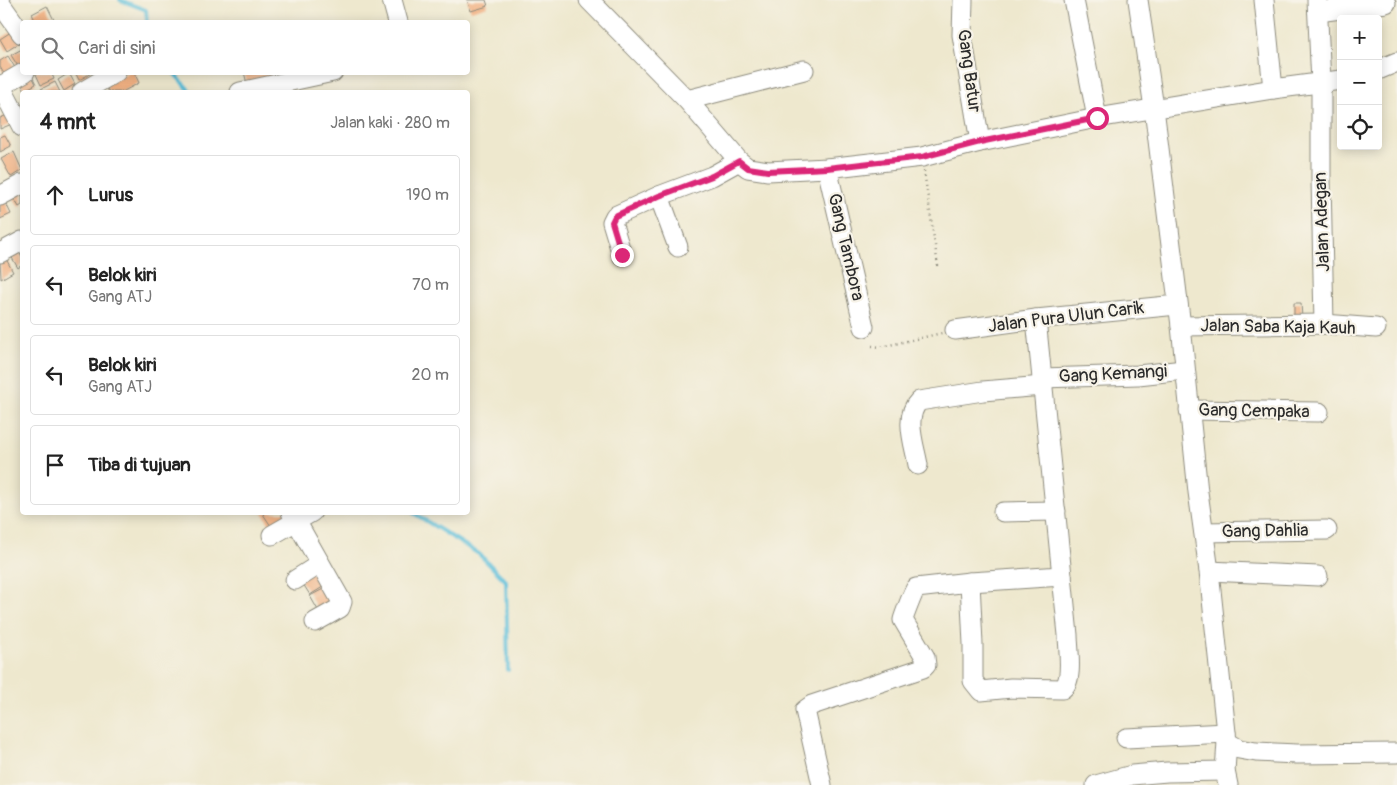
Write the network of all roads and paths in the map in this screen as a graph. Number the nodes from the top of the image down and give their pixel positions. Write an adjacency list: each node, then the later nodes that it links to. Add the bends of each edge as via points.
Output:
1 (392, 0): 10 (street)
2 (589, 0): 24 (street)
3 (963, 0): 28 (street, Gang Batur, via 962,35)
4 (1138, 0): 25 (street)
5 (1264, 0): 21 (street)
6 (1078, 1): 26 (street)
7 (0, 3): 11 (street)
8 (1386, 3): 9 (street)
9 (1317, 6): 19 (street, Jalan Adegan)
10 (397, 20)
11 (20, 31)
12 (1397, 62): 13 (street)
13 (1382, 68)
14 (804, 70): 24 (street)
15 (20, 75): 20 (street)
16 (111, 75): 22 (street)
17 (319, 75): 23 (street)
18 (1337, 81): 19 (street)
19 (1321, 83): 21 (street); 42 (street, Jalan Adegan)
20 (0, 86): 27 (street)
21 (1273, 89): 25 (street)
22 (85, 90)
23 (249, 90)
24 (692, 99): 30 (street)
25 (1154, 108): 26 (street); 40 (street)
26 (1097, 118): 28 (street)
27 (20, 123)
28 (980, 142): 29 (street)
29 (922, 157): 31 (street); 39 (path)
30 (739, 161): 31 (street, via 748,168 768,171); 34 (street, via 712,176)
31 (827, 168): 44 (street, Gang Tambora)
32 (20, 185): 33 (street)
33 (0, 196)
34 (659, 196): 36 (street); 38 (street, via 613,219)
35 (20, 242): 37 (street)
36 (678, 247)
37 (0, 253)
38 (622, 255)
39 (938, 266)
40 (1177, 305): 41 (street, Jalan Pura Ulun Carik); 43 (street)
41 (1036, 319): 46 (street, Jalan Pura Ulun Carik); 49 (street)
42 (1324, 324): 43 (street, Jalan Saba Kaja Kauh); 45 (street, Jalan Saba Kaja Kauh)
43 (1180, 326): 48 (street)
44 (864, 327)
45 (1376, 328)
46 (955, 330): 47 (path, via 881,347)
47 (872, 346)
48 (1184, 370): 49 (street, Gang Kemangi); 50 (street)
49 (1042, 382): 52 (street, Gang Kemangi, via 919,401 911,418); 53 (street)
50 (1189, 410): 51 (street, Gang Cempaka); 57 (street)
51 (1319, 412)
52 (918, 465)
53 (1056, 510): 54 (street); 61 (street)
54 (1003, 512)
55 (293, 517): 58 (street); 59 (street)
56 (1327, 530): 57 (street, Gang Dahlia)
57 (1204, 532): 60 (street)
58 (272, 535)
59 (320, 564): 63 (street); 65 (street, via 342,606)
60 (1209, 571): 62 (street); 67 (street)
61 (1062, 576): 64 (street); 64 (street, via 1070,674 1068,684 1062,690 978,689 973,681)
62 (1318, 576)
63 (295, 580)
64 (970, 582): 71 (street, via 919,587 913,592 904,620 926,657 923,668 806,708)
65 (315, 622)
66 (1126, 738): 67 (street)
67 (1226, 738): 68 (street, via 1239,749 1256,752); 69 (street)
68 (1397, 753)
69 (1226, 778): 70 (street, via 1167,772 1132,775)
70 (1100, 784)
71 (822, 785)

